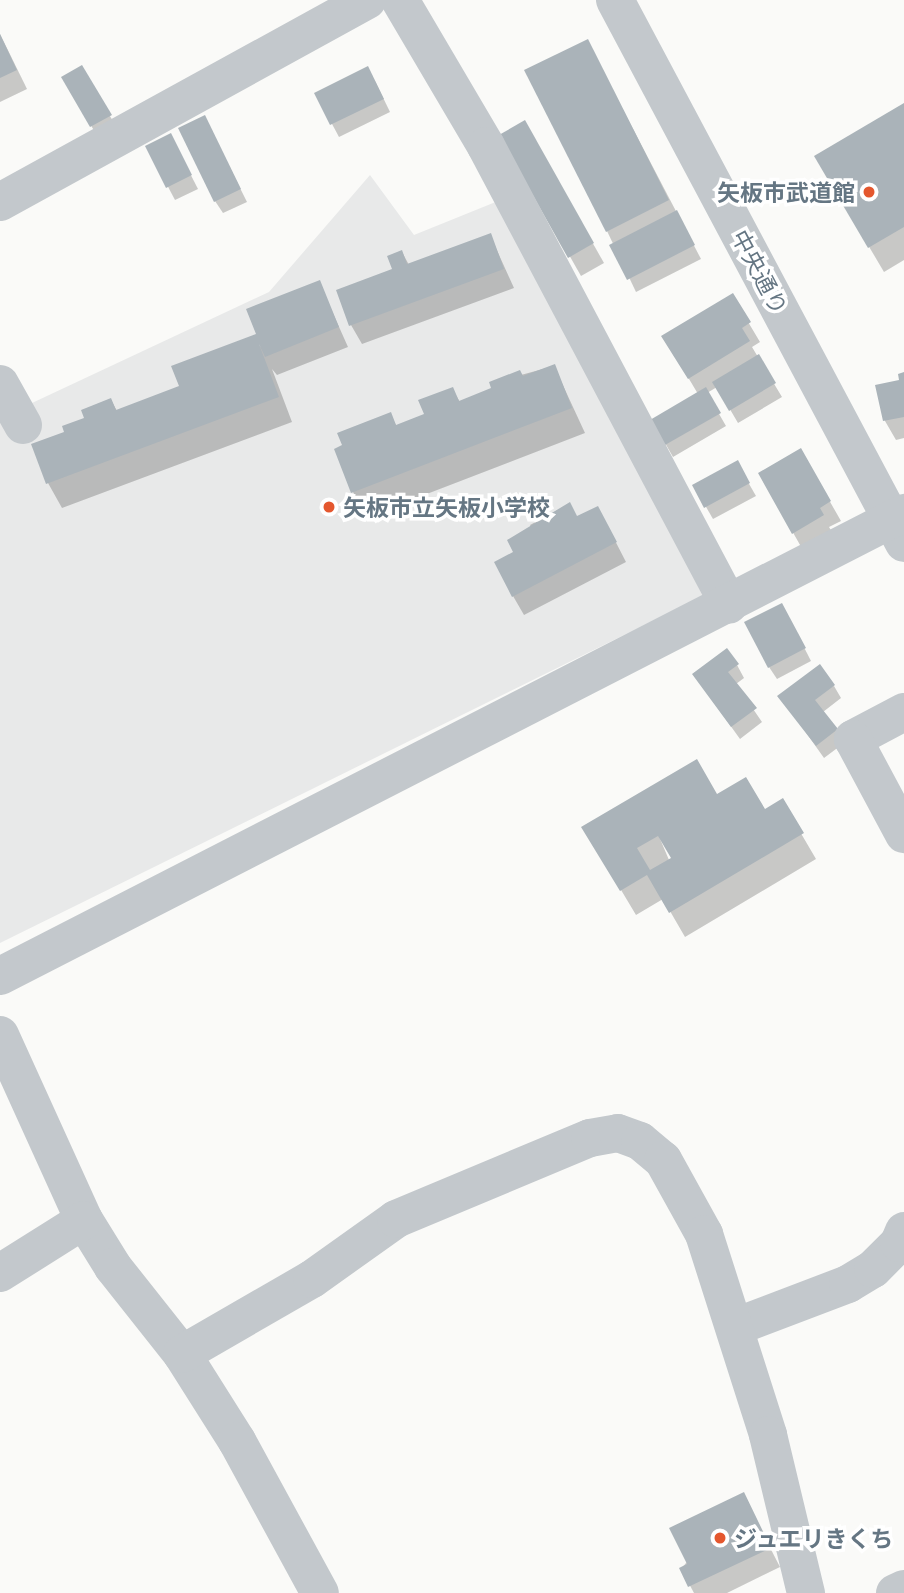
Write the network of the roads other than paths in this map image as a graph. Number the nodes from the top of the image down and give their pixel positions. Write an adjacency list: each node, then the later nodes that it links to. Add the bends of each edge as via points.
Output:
1 (367, 0): 4 (street)
2 (400, 0): 8 (street, via 486,146)
3 (615, 0): 7 (street, 中央通り)
4 (0, 202)
5 (0, 384): 6 (street)
6 (23, 425)
7 (900, 525): 8 (street)
8 (729, 605): 11 (street)
9 (904, 712): 10 (street, via 853,739)
10 (904, 834)
11 (0, 976)
12 (0, 1035): 13 (street)
13 (84, 1220): 15 (street); 17 (street, via 113,1267)
14 (904, 1231): 16 (street, via 899,1244 873,1269 848,1284)
15 (0, 1273)
16 (735, 1327): 17 (street, via 704,1234 681,1189 663,1160 640,1141 618,1133 590,1138 396,1219 312,1279); 20 (street, via 768,1436)
17 (182, 1354): 19 (street, via 237,1441)
18 (904, 1589): 21 (street)
19 (320, 1593)
20 (806, 1593)
21 (895, 1593)

